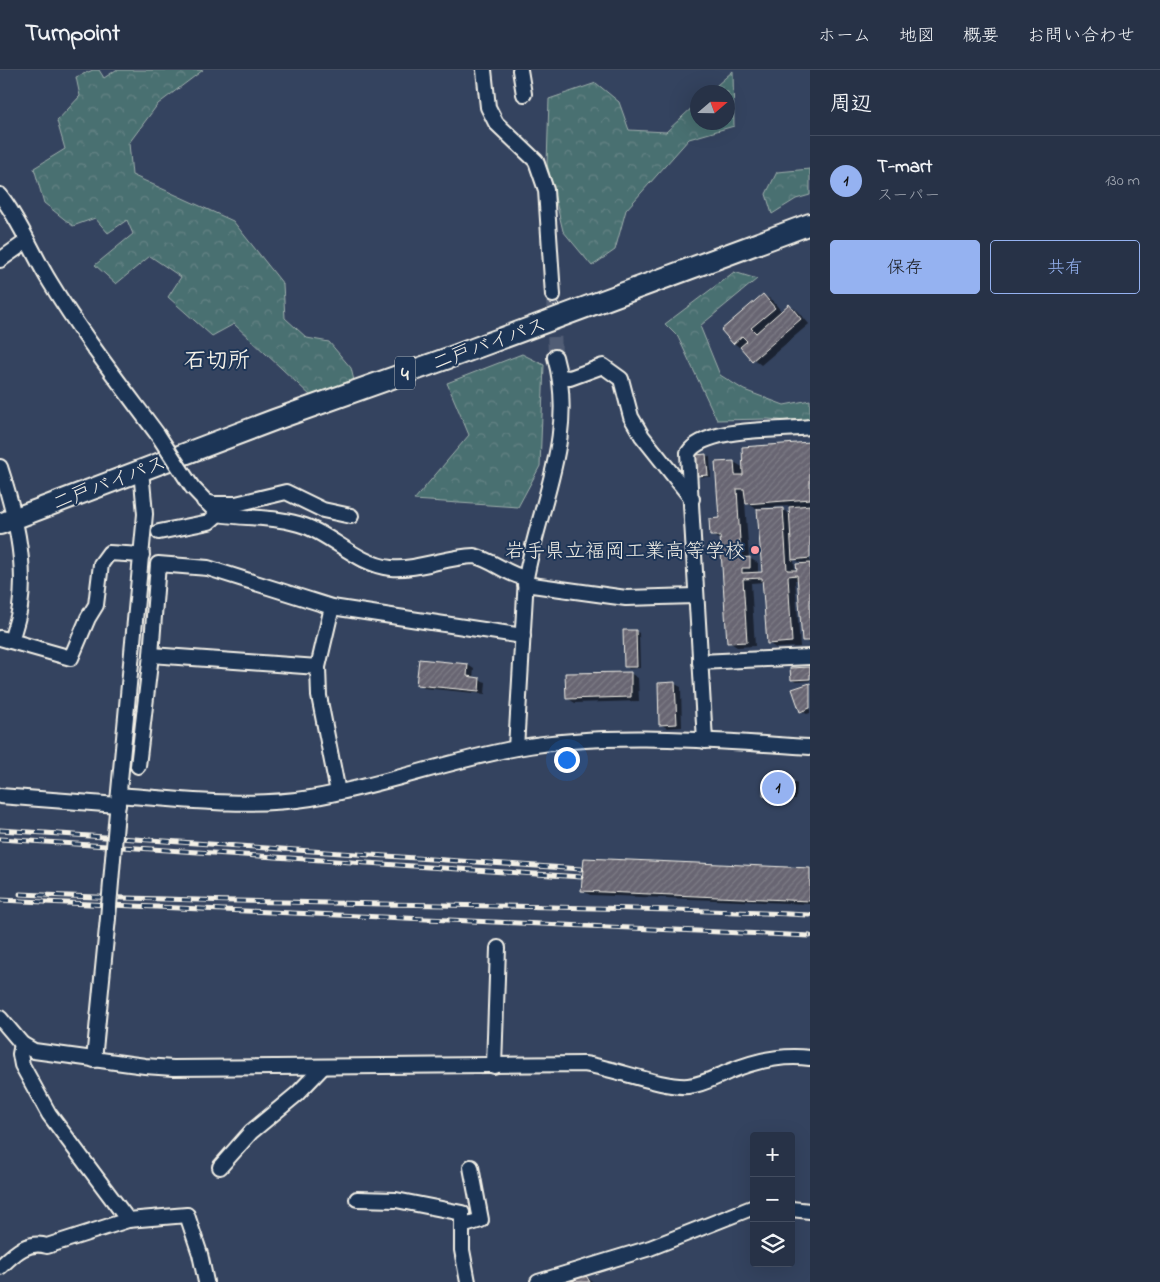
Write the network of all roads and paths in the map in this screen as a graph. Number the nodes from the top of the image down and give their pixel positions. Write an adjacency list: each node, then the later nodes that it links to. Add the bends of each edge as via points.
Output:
1 (484, 70): 8 (street, via 488,107 496,123 536,162 546,190)
2 (520, 70): 3 (street)
3 (524, 94)
4 (0, 195): 6 (street, via 16,217)
5 (810, 224): 13 (highway, 二戸バイパス / 4)
6 (27, 241): 7 (street); 16 (street, bridge, via 72,318)
7 (0, 260)
8 (553, 296)
9 (555, 357): 10 (street)
10 (560, 377): 15 (street, via 570,378 603,366 621,379 631,417 642,436); 22 (street, via 560,430 555,472 529,559)
11 (810, 427): 15 (street, via 715,435 693,445 688,452)
12 (0, 466): 14 (street)
13 (141, 470): 19 (highway, 二戸バイパス / 4); 21 (street, via 145,506)
14 (4, 487): 19 (street)
15 (692, 499): 23 (street)
16 (204, 501): 17 (street); 18 (street, via 236,504 286,492 324,510)
17 (218, 514): 20 (street, via 209,522); 22 (street, via 306,526 342,548 390,568 474,556)
18 (351, 516)
19 (7, 521): 26 (street, via 22,568 20,607)
20 (159, 532)
21 (142, 554): 26 (street, via 109,553 101,564 96,605 71,658); 37 (street)
22 (526, 581): 23 (street, via 626,598); 25 (street)
23 (696, 596): 29 (street)
24 (332, 607): 25 (street); 27 (street, via 208,568 158,564); 30 (street)
25 (523, 636): 33 (street)
26 (6, 640)
27 (151, 655): 30 (street); 34 (street)
28 (810, 657): 29 (street)
29 (700, 662): 31 (street)
30 (318, 667): 35 (street, via 319,696)
31 (705, 741): 32 (street); 33 (street, via 602,739)
32 (810, 747)
33 (516, 748): 35 (street)
34 (138, 766)
35 (338, 792): 37 (street, via 261,802)
36 (0, 796): 37 (street)
37 (119, 800): 42 (street, bridge)
38 (498, 948): 43 (street)
39 (0, 1018): 40 (street)
40 (22, 1044): 42 (street, via 48,1054); 51 (street, via 22,1065 49,1114)
41 (810, 1058): 43 (street, via 771,1058 683,1086 584,1064)
42 (94, 1060): 44 (street, via 173,1068)
43 (494, 1066): 44 (street)
44 (322, 1068): 45 (street, via 297,1094 251,1132)
45 (220, 1167)
46 (471, 1167): 52 (street, via 481,1220)
47 (358, 1199): 52 (street, via 396,1200 462,1213)
48 (750, 1209): 56 (street, via 650,1248)
49 (795, 1210): 50 (street)
50 (810, 1211)
51 (128, 1220): 53 (street, via 47,1246 38,1243 26,1246); 54 (street, via 186,1215)
52 (462, 1226): 55 (street, via 462,1250)
53 (0, 1267)
54 (206, 1282)
55 (468, 1282)
56 (538, 1282)

